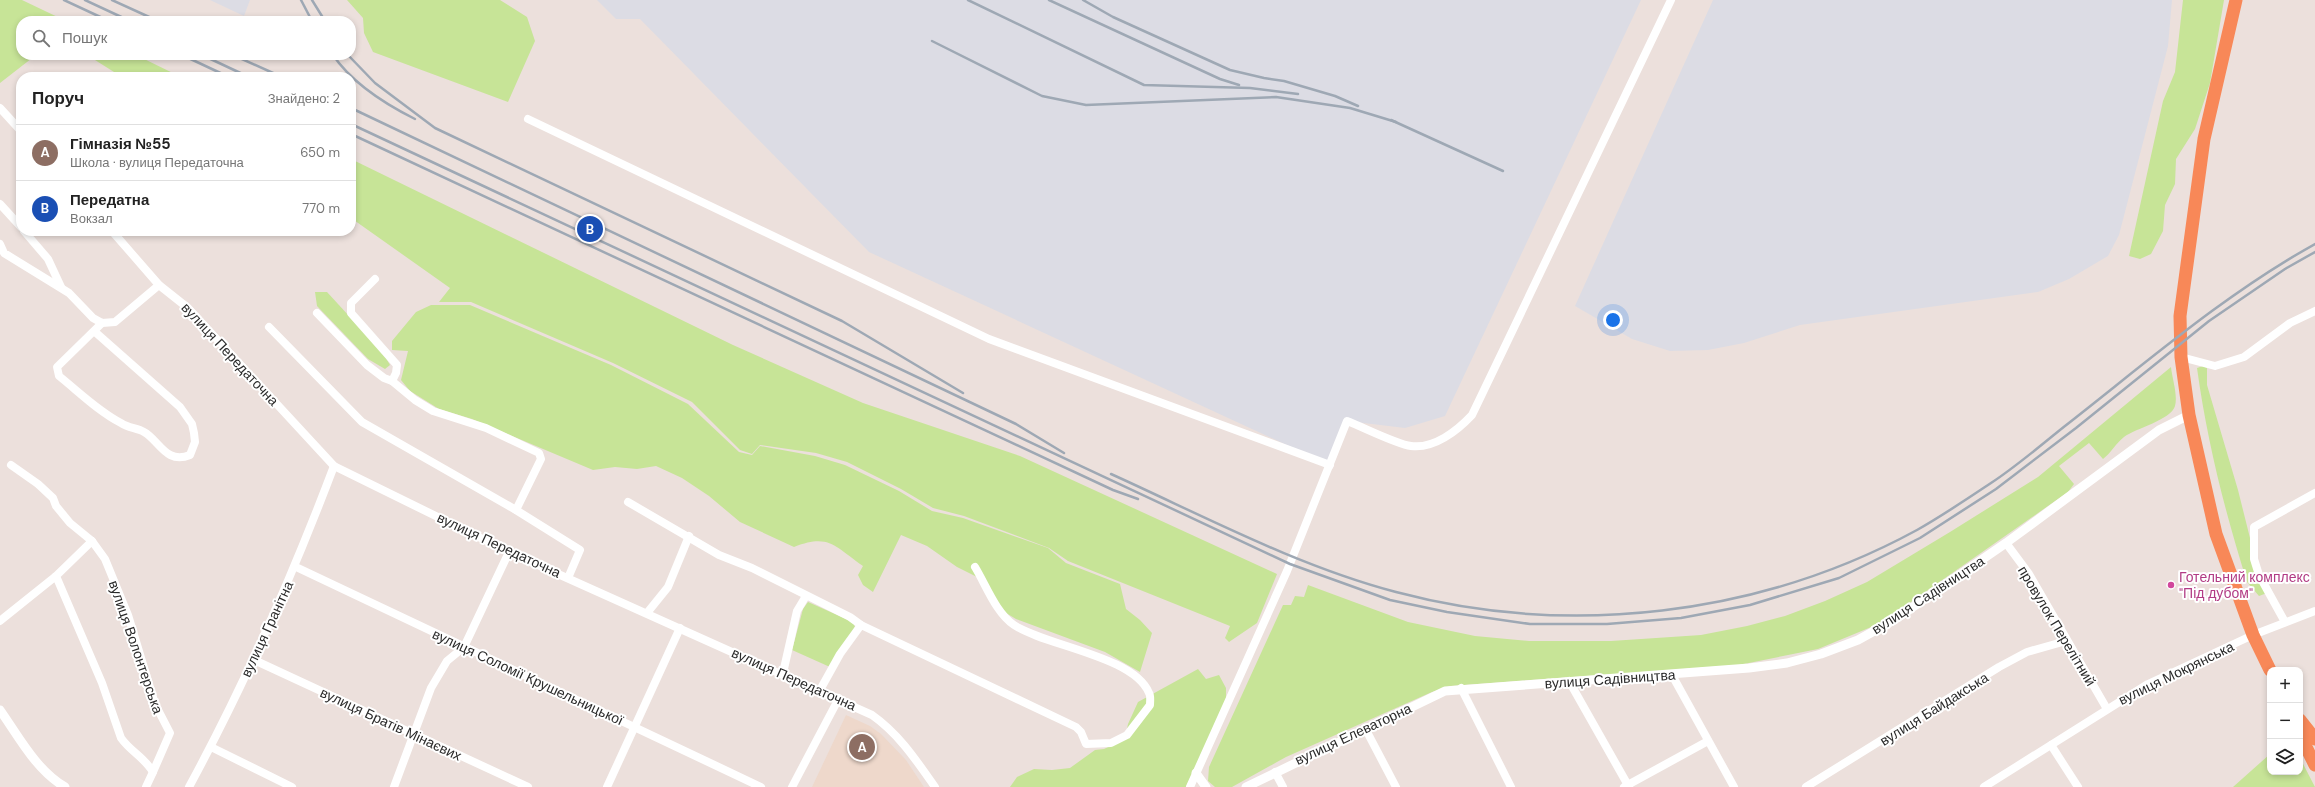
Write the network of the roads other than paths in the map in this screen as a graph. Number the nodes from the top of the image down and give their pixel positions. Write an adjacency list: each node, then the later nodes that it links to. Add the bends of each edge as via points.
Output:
1 (1671, 0): 24 (street, via 1472,415 1459,428 1432,444 1410,446 1347,421)
2 (2236, 0): 20 (highway, via 2204,139 2180,316)
3 (0, 108): 5 (street)
4 (528, 119): 24 (street, via 989,339)
5 (16, 126)
6 (0, 204): 7 (street)
7 (16, 222)
8 (28, 236): 14 (street, via 48,259)
9 (116, 236): 13 (street, вулиця Передаточна)
10 (0, 244): 11 (street)
11 (2, 252): 14 (street)
12 (375, 279): 21 (street, via 350,308 351,313 397,365)
13 (159, 285): 17 (street, via 115,322); 25 (street, вулиця Передаточна, via 188,308)
14 (60, 287): 17 (street, via 93,318)
15 (2315, 311): 20 (street, via 2290,323 2244,357 2215,366)
16 (317, 313): 21 (street, via 367,365)
17 (102, 323): 19 (street)
18 (269, 327): 28 (street, via 362,422)
19 (94, 331): 19 (street, via 180,407 193,428 194,442 190,455 184,458 167,453 145,432 132,429 111,417 59,376 57,367)
20 (2181, 357): 22 (highway)
21 (392, 381): 28 (street, via 415,400 434,411 486,428 539,453 541,459)
22 (2189, 415): 31 (street, вулиця Садівництва, via 2159,430); 44 (highway, via 2216,534)
23 (11, 465): 30 (street, via 53,498 56,506 70,523)
24 (1330, 465): 69 (street, via 1281,584)
25 (334, 466): 32 (street, вулиця Передаточна); 33 (street, вулиця Гранітна)
26 (2315, 493): 41 (street, via 2254,527 2254,559 2259,575)
27 (628, 502): 29 (street)
28 (516, 510): 36 (street, via 580,550)
29 (689, 536): 37 (street, via 719,555 752,568); 39 (street, via 668,587)
30 (92, 541): 35 (street); 67 (street, вулиця Волонтерська, via 105,559 128,615 155,704 170,733)
31 (2006, 543): 45 (street, провулок Перелітний, via 2029,574); 50 (street, вулиця Садівництва, via 1894,620 1858,640 1820,654 1787,662)
32 (509, 552): 36 (street, вулиця Передаточна); 46 (street)
33 (296, 567): 46 (street, вулиця Соломії Крушельницької); 47 (street, вулиця Гранітна)
34 (975, 567): 42 (street, via 1003,614 1014,625 1108,660 1143,683 1150,693 1150,705 1127,735 1110,743 1086,744 1076,727)
35 (56, 576): 40 (street); 67 (street, via 122,738 146,760)
36 (568, 578): 39 (street, вулиця Передаточна)
37 (806, 596): 42 (street); 49 (street, via 797,611)
38 (2315, 611): 41 (street, вулиця Мокрянська)
39 (647, 613): 43 (street, вулиця Передаточна)
40 (0, 621)
41 (2285, 622): 44 (street, вулиця Мокрянська)
42 (861, 625): 53 (street, via 840,654)
43 (680, 628): 49 (street, вулиця Передаточна); 58 (street)
44 (2253, 635): 48 (highway); 55 (street, вулиця Мокрянська, via 2148,684)
45 (2066, 641): 55 (street, провулок Перелітний); 88 (street, вулиця Байдакська, via 2027,652 1999,667)
46 (464, 647): 58 (street, вулиця Соломії Крушельницької); 60 (street, via 447,662 439,674)
47 (254, 660): 60 (street, вулиця Братів Мінаєвих); 65 (street, вулиця Гранітна)
48 (2269, 667)
49 (782, 673): 53 (street, вулиця Передаточна)
50 (1672, 675): 51 (street, вулиця Садівництва); 63 (street)
51 (1569, 681): 52 (street, вулиця Садівництва); 70 (street)
52 (1461, 688): 59 (street, вулиця Елеваторна, via 1445,691); 86 (street)
53 (820, 690): 54 (street, вулиця Передаточна)
54 (839, 698): 79 (street); 80 (street, вулиця Передаточна, via 888,726 911,752)
55 (2107, 709): 64 (street, вулиця Мокрянська)
56 (0, 710): 71 (street, via 39,766 52,780)
57 (2303, 724): 62 (highway)
58 (635, 728): 77 (street); 78 (street, вулиця Соломії Крушельницької)
59 (1365, 728): 68 (street, вулиця Елеваторна); 85 (street)
60 (414, 734): 75 (street); 76 (street, вулиця Братів Мінаєвих)
61 (2302, 739): 66 (highway)
62 (2315, 739)
63 (1708, 741): 70 (street); 87 (street)
64 (2051, 745): 89 (street, вулиця Мокрянська); 90 (street)
65 (211, 747): 73 (street, вулиця Гранітна); 74 (street)
66 (2315, 765)
67 (153, 772): 72 (street)
68 (1275, 772): 83 (street, вулиця Елеваторна); 84 (street)
69 (1196, 773): 81 (street); 82 (street)
70 (1627, 786)
71 (65, 787)
72 (146, 787)
73 (189, 787)
74 (292, 787)
75 (394, 787)
76 (528, 787)
77 (607, 787)
78 (761, 787)
79 (792, 787)
80 (935, 787)
81 (1190, 787)
82 (1206, 787)
83 (1246, 787)
84 (1283, 787)
85 (1396, 787)
86 (1512, 787)
87 (1734, 787)
88 (1806, 787)
89 (1984, 787)
90 (2078, 787)

